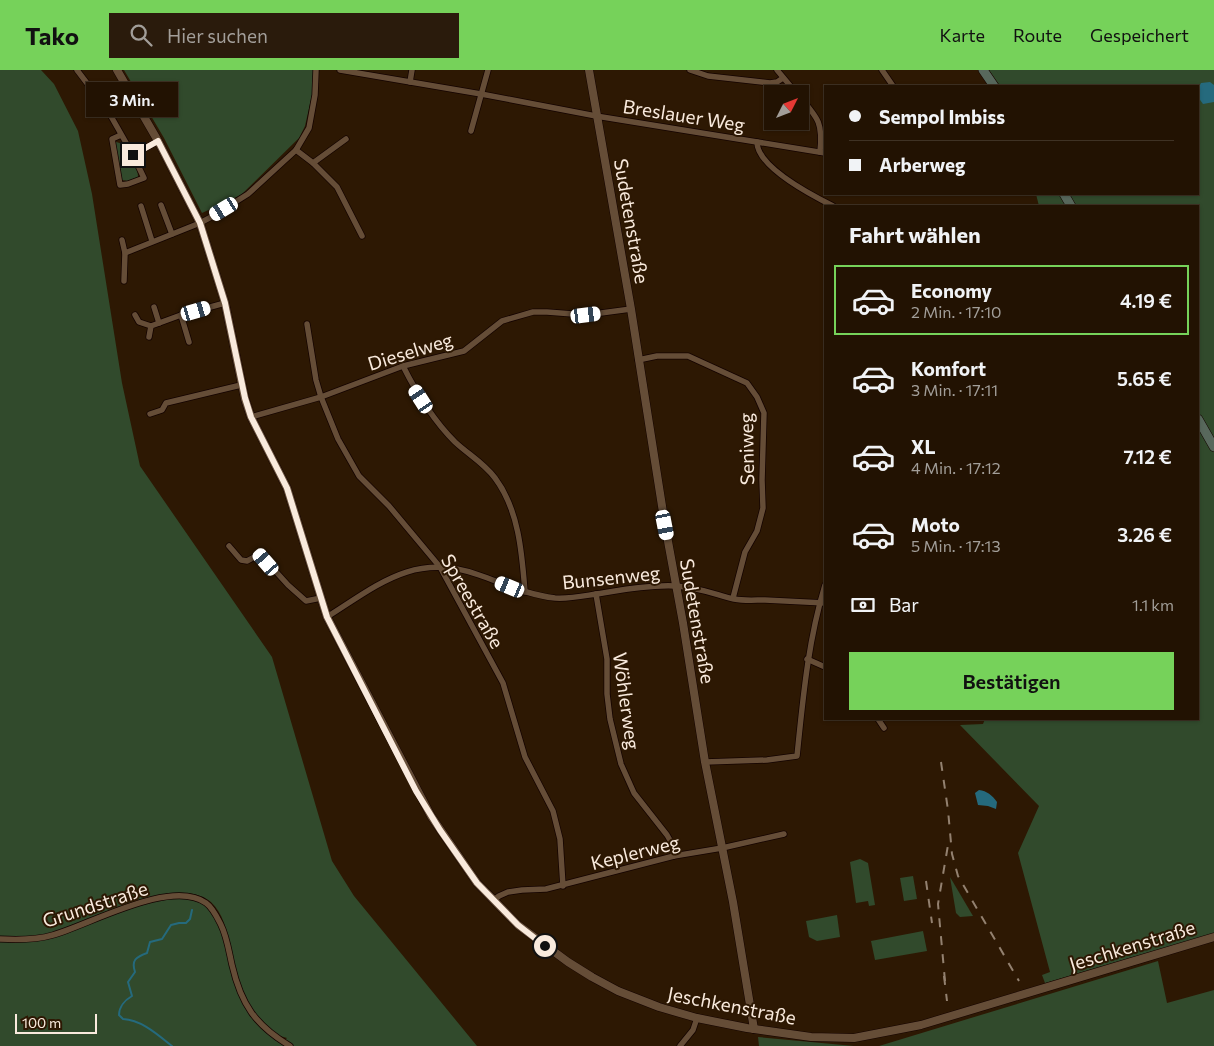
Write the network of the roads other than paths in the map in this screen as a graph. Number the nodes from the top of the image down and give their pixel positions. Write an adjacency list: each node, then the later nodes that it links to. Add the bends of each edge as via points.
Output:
1 (77, 70): 21 (street, via 108,111)
2 (117, 70): 23 (street, Jeschkenstraße)
3 (316, 70): 25 (street, via 309,128)
4 (340, 70): 13 (street, Breslauer Weg)
5 (412, 70): 13 (street)
6 (488, 70): 17 (street)
7 (590, 70): 19 (street, Sudetenstraße)
8 (690, 70): 12 (street, via 708,76 770,83)
9 (777, 70): 12 (street)
10 (882, 70): 15 (street)
11 (983, 70): 16 (main road)
12 (783, 78): 14 (street)
13 (410, 82): 17 (street, Breslauer Weg)
14 (789, 85)
15 (892, 85)
16 (993, 85)
17 (481, 94): 19 (street, Breslauer Weg); 20 (street)
18 (809, 109): 26 (street, via 821,125)
19 (596, 116): 24 (street, Breslauer Weg); 41 (street, Sudetenstraße)
20 (471, 131)
21 (121, 135): 27 (street); 27 (street, via 112,139 120,185 144,178)
22 (346, 139): 28 (street)
23 (158, 141): 27 (street); 32 (street, Jeschkenstraße)
24 (757, 142): 26 (street, Breslauer Weg); 30 (street, via 757,149 765,160 784,177)
25 (296, 150): 28 (street); 32 (street, via 248,194)
26 (823, 153)
27 (133, 155)
28 (313, 163): 34 (street, via 337,188)
29 (161, 205): 33 (street)
30 (831, 205)
31 (141, 206): 36 (street)
32 (200, 223): 33 (street); 39 (street, Jeschkenstraße)
33 (172, 234): 36 (street)
34 (362, 236)
35 (122, 240): 37 (street)
36 (152, 241): 37 (street)
37 (125, 253): 38 (street)
38 (124, 281)
39 (225, 303): 43 (street); 51 (street, Jeschkenstraße)
40 (154, 307): 44 (street)
41 (631, 309): 49 (street, Sudetenstraße); 50 (street, Dieselweg, via 586,315 533,312 502,321 464,351)
42 (135, 315): 46 (street, via 139,322)
43 (181, 315): 44 (street); 48 (street)
44 (159, 323): 46 (street)
45 (307, 324): 52 (street, Spreestraße)
46 (150, 326): 47 (street)
47 (149, 337)
48 (189, 342)
49 (638, 360): 59 (street, Sudetenstraße); 63 (street, Seniweg, via 688,356 747,383 757,396 764,414 763,508 757,531 745,552)
50 (403, 366): 52 (street, Dieselweg); 60 (street, via 437,424 482,462 510,504 522,553)
51 (241, 385): 53 (street, via 166,404 162,410); 54 (street, Jeschkenstraße)
52 (321, 397): 54 (street, Dieselweg); 58 (street, Spreestraße, via 338,439 359,476)
53 (150, 414)
54 (251, 417): 62 (street, Jeschkenstraße, via 287,488)
55 (1199, 422): 56 (main road)
56 (1214, 447)
57 (229, 546): 62 (street, via 240,560 247,561 260,554 306,601)
58 (440, 567): 60 (street, Bunsenweg, via 479,574); 65 (street, Bunsenweg, via 417,568 397,575); 74 (street, Spreestraße, via 503,683 525,757 550,803 560,838)
59 (676, 586): 61 (street, Bunsenweg); 63 (street, Bunsenweg, via 704,589); 70 (street, Sudetenstraße)
60 (525, 592): 61 (street, Bunsenweg, via 556,598)
61 (596, 594): 73 (street, Wöhlerweg, via 606,659 610,719 621,764 634,793 671,842)
62 (321, 598): 65 (street, Jeschkenstraße)
63 (733, 598): 64 (street, Bunsenweg)
64 (822, 603): 66 (street)
65 (327, 617): 75 (street, Jeschkenstraße, via 426,809 464,866)
66 (807, 659): 67 (street); 70 (street, via 797,756)
67 (824, 667)
68 (879, 720): 69 (street)
69 (884, 728)
70 (705, 762): 72 (street, Sudetenstraße)
71 (784, 834): 72 (street, Keplerweg)
72 (722, 848): 73 (street, Keplerweg); 79 (street, Sudetenstraße)
73 (674, 856): 74 (street, Keplerweg)
74 (563, 886): 75 (street, Keplerweg, via 508,892)
75 (494, 900): 78 (street, Jeschkenstraße, via 518,925 592,976 618,991)
76 (1214, 937): 79 (street, Jeschkenstraße, via 889,1033 854,1038 811,1037)
77 (0, 939): 80 (street, Grundstraße, via 52,936 117,910 157,899 188,896 211,908 222,927 246,1007 266,1029)
78 (697, 1018): 79 (street, Jeschkenstraße); 81 (street, via 693,1030)
79 (754, 1029)
80 (290, 1046)
81 (680, 1046)

